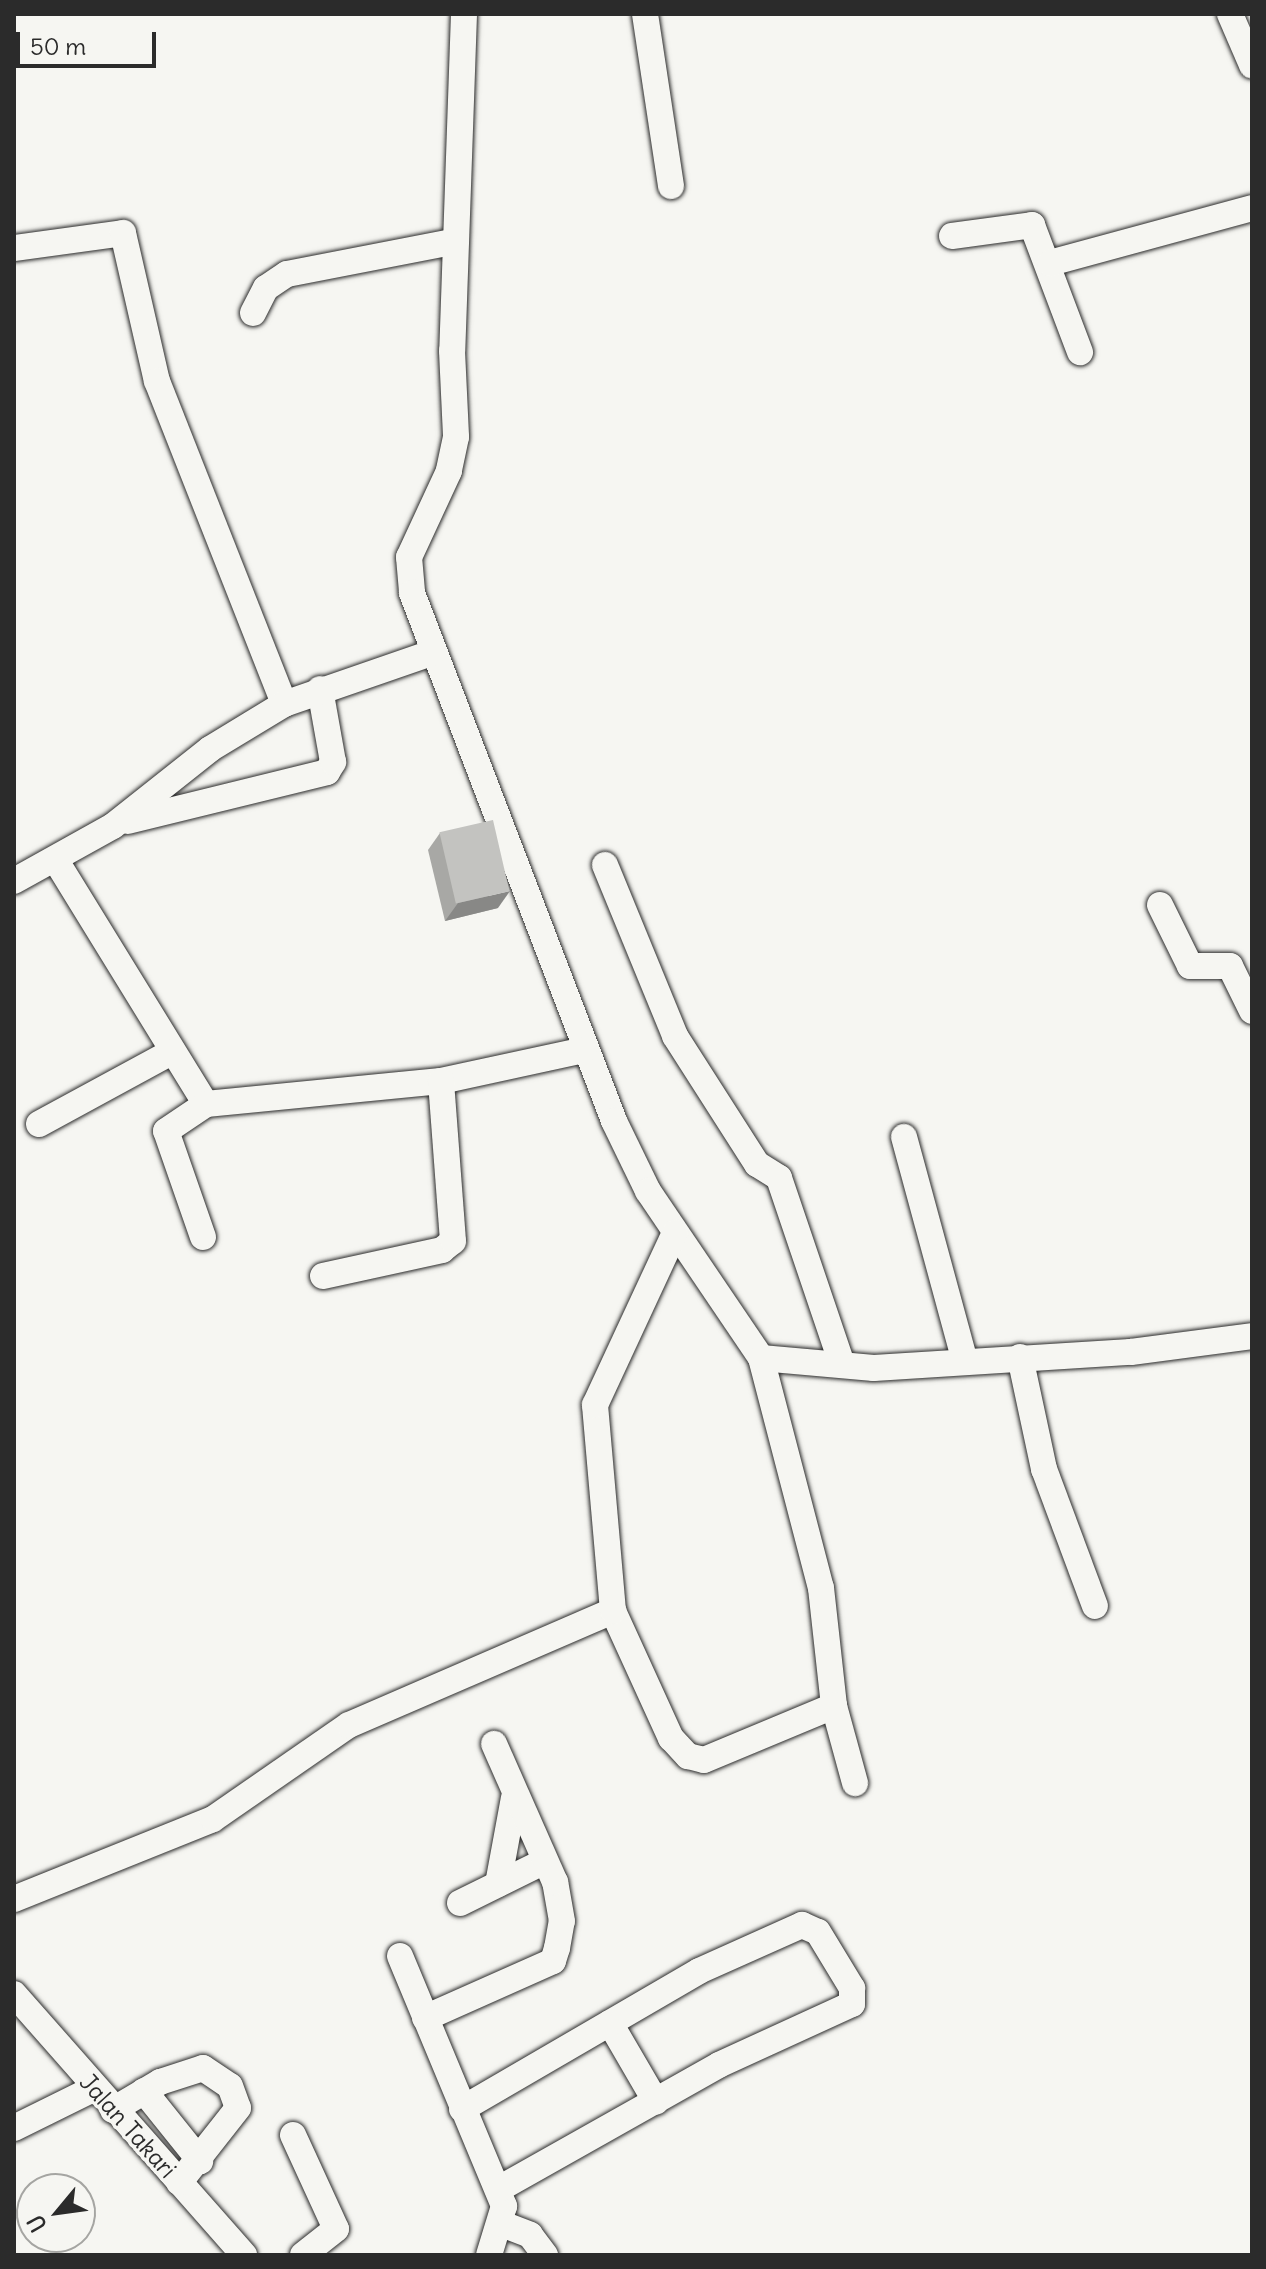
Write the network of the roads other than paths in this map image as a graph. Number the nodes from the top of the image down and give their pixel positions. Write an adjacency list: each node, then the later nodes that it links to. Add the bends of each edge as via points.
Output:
1 (464, 14): 8 (street)
2 (645, 14): 5 (street)
3 (1230, 14): 4 (street)
4 (1252, 65)
5 (671, 186)
6 (1252, 208): 10 (street)
7 (952, 236): 10 (street, via 1032,225)
8 (456, 241): 11 (street, via 287,274 266,288); 13 (street, via 454,455 407,570)
9 (14, 248): 15 (street, via 123,233 157,381)
10 (1050, 263): 12 (street)
11 (253, 313)
12 (1080, 352)
13 (431, 653): 14 (street); 22 (street, via 499,810)
14 (320, 689): 15 (street); 16 (street, via 333,762 327,772 226,792)
15 (284, 704): 16 (street, via 210,749)
16 (113, 826): 17 (street)
17 (55, 859): 19 (street); 23 (street)
18 (605, 865): 35 (street, via 675,1036 757,1164 779,1178)
19 (18, 870)
20 (1160, 905): 21 (street, via 1190,966 1230,966)
21 (1252, 1011)
22 (584, 1050): 24 (street); 28 (street, via 648,1191)
23 (170, 1053): 25 (street); 26 (street)
24 (441, 1081): 25 (street); 30 (street, via 453,1241 442,1250)
25 (206, 1104): 29 (street, via 166,1131)
26 (39, 1124)
27 (904, 1137): 34 (street)
28 (675, 1233): 33 (street); 37 (street, via 595,1405)
29 (203, 1237)
30 (323, 1276)
31 (1252, 1336): 32 (street)
32 (1020, 1357): 34 (street); 36 (street, via 1044,1469)
33 (761, 1358): 35 (street); 38 (street, via 821,1588)
34 (964, 1358): 35 (street)
35 (842, 1364)
36 (1095, 1606)
37 (613, 1611): 38 (street, via 671,1738 688,1756 704,1760); 44 (street, via 349,1725 213,1819)
38 (834, 1706): 40 (street)
39 (494, 1744): 41 (street)
40 (855, 1783)
41 (514, 1798): 42 (street); 43 (street)
42 (543, 1862): 43 (street); 48 (street, via 561,1907 553,1961)
43 (498, 1884): 45 (street)
44 (14, 1899)
45 (460, 1903)
46 (400, 1956): 48 (street)
47 (14, 1994): 50 (street, Jalan Takari)
48 (425, 2018): 53 (street)
49 (610, 2023): 52 (street); 52 (street, via 699,1971 802,1925 818,1932 852,1988 852,2004); 53 (street)
50 (93, 2089): 54 (street, Jalan Takari); 55 (street)
51 (144, 2091): 54 (street); 57 (street); 57 (street, via 203,2068 230,2086 238,2108)
52 (656, 2102): 59 (street)
53 (462, 2109): 59 (street)
54 (113, 2110): 58 (street, Jalan Takari)
55 (14, 2128)
56 (293, 2135): 62 (street, via 336,2229)
57 (200, 2161): 58 (street)
58 (179, 2183): 61 (street, Jalan Takari)
59 (499, 2189): 60 (street)
60 (502, 2224): 63 (street); 64 (street, via 530,2235)
61 (244, 2255)
62 (303, 2255)
63 (489, 2255)
64 (545, 2255)

